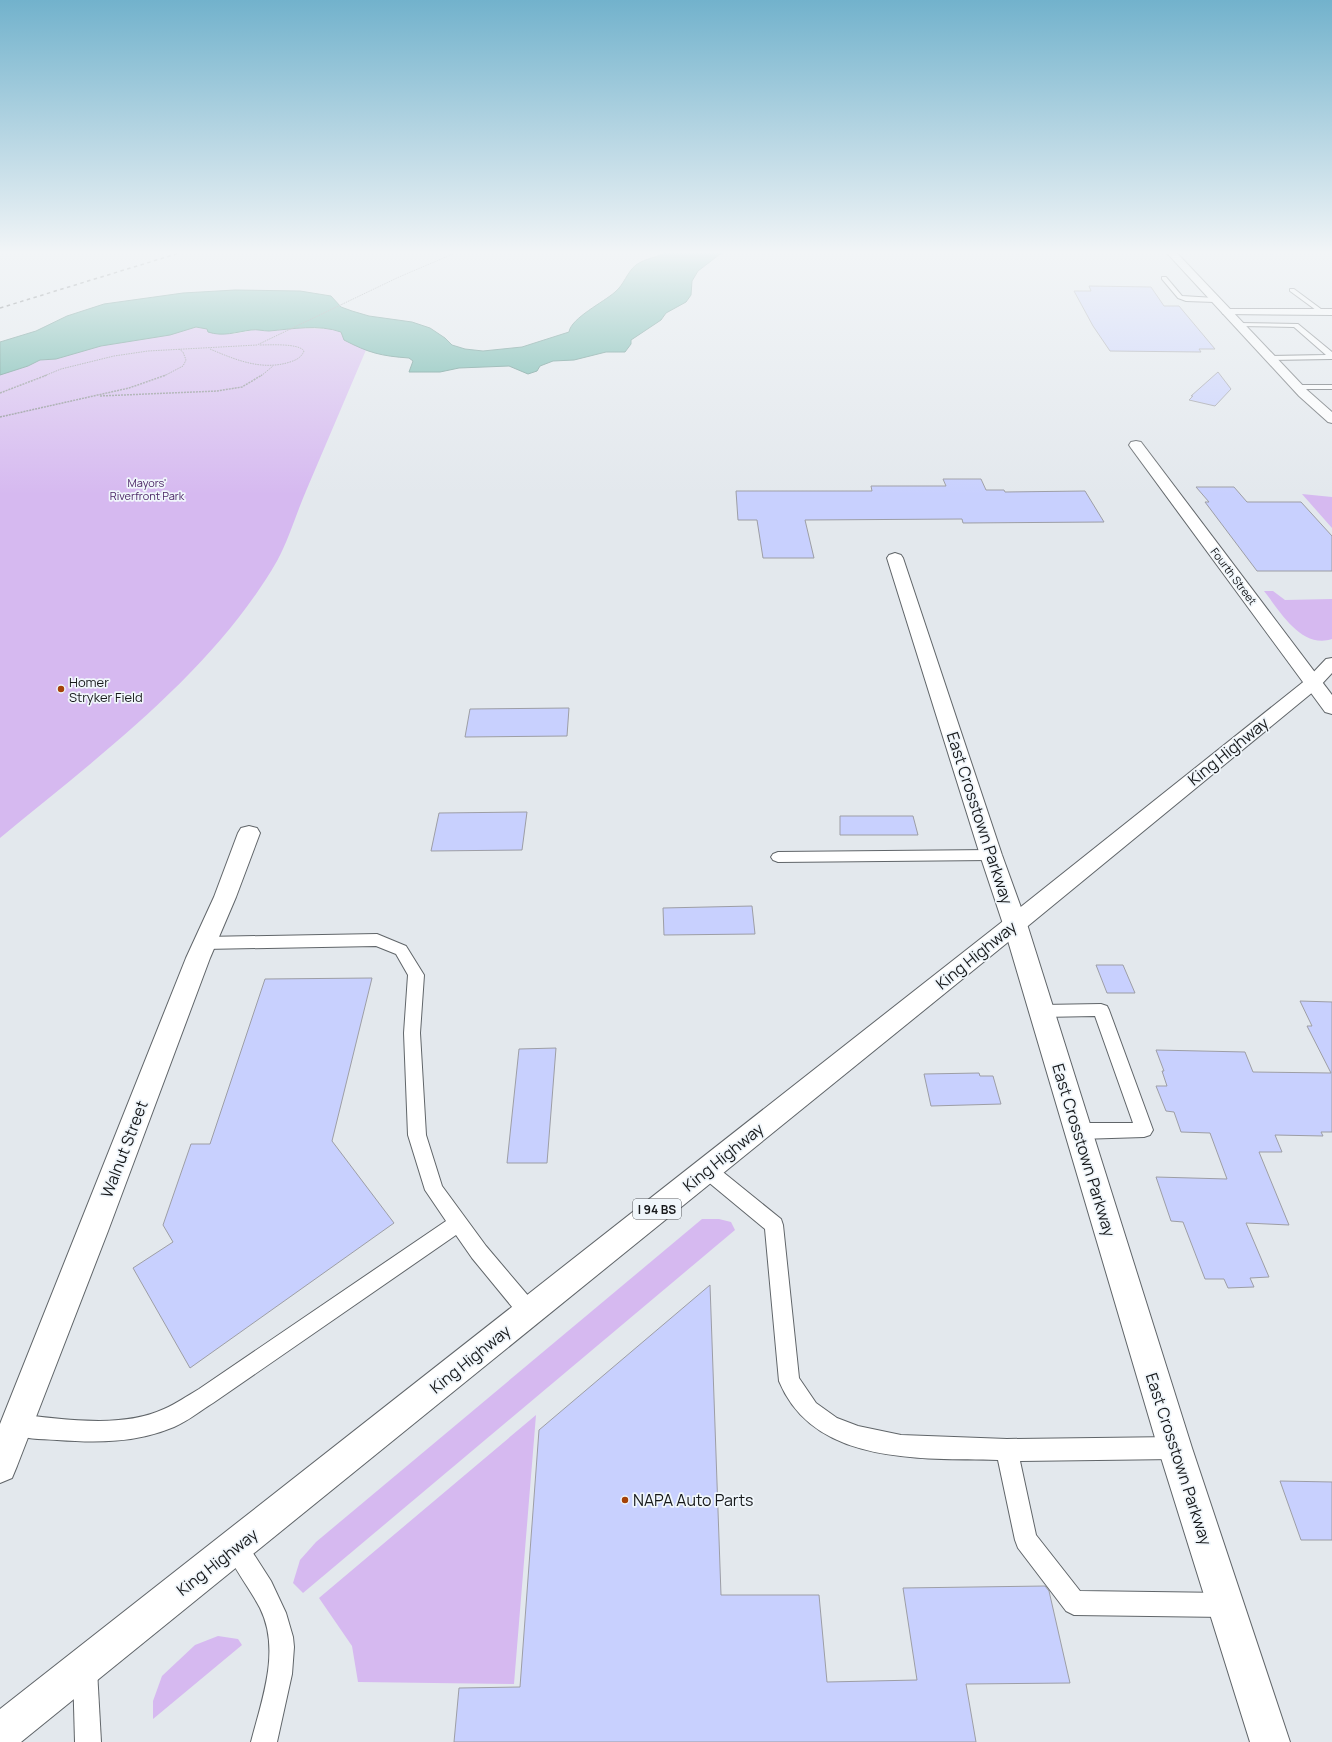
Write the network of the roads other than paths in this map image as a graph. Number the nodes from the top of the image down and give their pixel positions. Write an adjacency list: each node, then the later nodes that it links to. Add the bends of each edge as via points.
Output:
1 (1246, 332): 4 (street)
2 (1304, 332): 3 (lane)
3 (1332, 356): 4 (lane)
4 (1270, 358): 6 (street)
5 (1332, 387): 6 (lane)
6 (1300, 390): 7 (street); 8 (street)
7 (1332, 419)
8 (1332, 432)
9 (1136, 445): 11 (street, Fourth Street)
10 (895, 558): 14 (street, East Crosstown Parkway)
11 (1326, 673): 12 (street, Fourth Street); 16 (street, King Highway / I 94 BS)
12 (1332, 708)
13 (249, 833): 17 (street, Walnut Street, via 225,897)
14 (991, 855): 15 (lane); 16 (street, East Crosstown Parkway)
15 (778, 857)
16 (1015, 924): 18 (street, East Crosstown Parkway); 20 (street, King Highway / I 94 BS)
17 (204, 943): 21 (lane, via 377,940 400,950 416,975 412,1033 417,1135 434,1190); 23 (street, Walnut Street)
18 (1042, 1011): 19 (street, East Crosstown Parkway); 19 (lane, via 1101,1010 1144,1130)
19 (1079, 1131): 24 (street, East Crosstown Parkway)
20 (707, 1170): 22 (street, King Highway / I 94 BS); 25 (lane, via 774,1225 790,1381 809,1410 830,1426 858,1437 901,1446)
21 (458, 1223): 22 (lane); 23 (lane, via 206,1396 167,1419 123,1431 74,1431)
22 (530, 1312): 27 (street, King Highway / I 94 BS)
23 (16, 1426): 26 (street, Walnut Street)
24 (1175, 1448): 25 (lane); 28 (street, East Crosstown Parkway)
25 (1007, 1450): 28 (lane, via 1026,1540 1074,1603)
26 (0, 1466)
27 (236, 1547): 29 (street, King Highway / I 94 BS); 32 (lane, via 262,1589 281,1637 280,1664)
28 (1226, 1605): 33 (street, East Crosstown Parkway)
29 (85, 1666): 30 (street, King Highway / I 94 BS); 31 (lane)
30 (0, 1734)
31 (88, 1742)
32 (264, 1742)
33 (1270, 1742)

